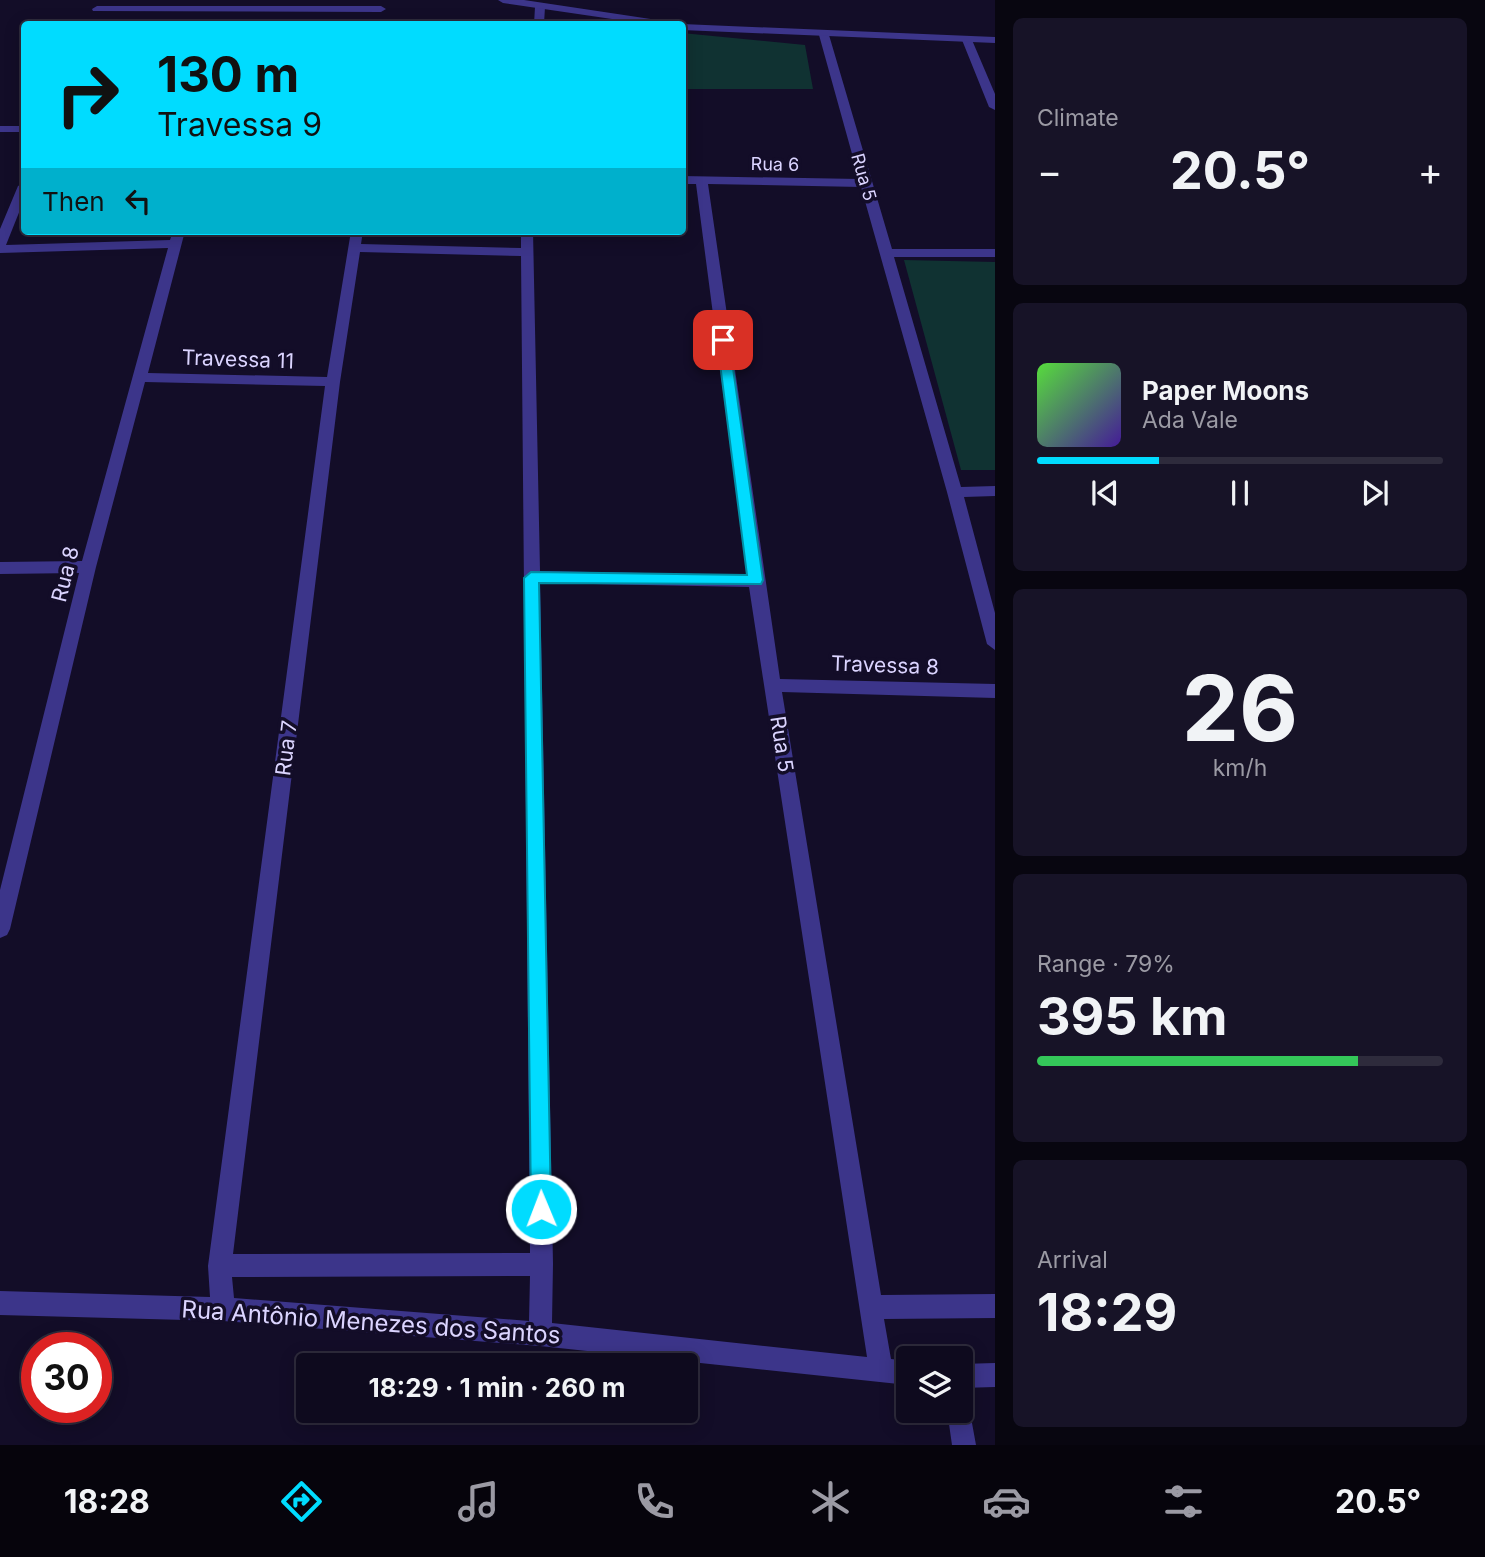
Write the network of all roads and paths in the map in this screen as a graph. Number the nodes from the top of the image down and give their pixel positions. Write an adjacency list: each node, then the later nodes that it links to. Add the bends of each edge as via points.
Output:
1 (503, 0): 3 (street)
2 (382, 4): 5 (street)
3 (540, 7): 7 (street); 8 (street)
4 (97, 9): 5 (street)
5 (243, 10): 6 (street)
6 (239, 21)
7 (539, 21)
8 (642, 21)
9 (686, 27): 10 (street)
10 (824, 35): 11 (street); 17 (street, Rua 5)
11 (967, 40): 12 (street); 13 (street)
12 (995, 40)
13 (995, 107)
14 (0, 129): 15 (street)
15 (21, 129)
16 (692, 180): 17 (street, Rua 6); 34 (street, Rua 5)
17 (866, 183): 25 (street, Rua 5)
18 (21, 193): 22 (street)
19 (527, 235): 24 (street)
20 (177, 238): 23 (street); 27 (street, Rua 8)
21 (356, 240): 24 (street); 28 (street, Rua 7)
22 (0, 244)
23 (0, 249)
24 (527, 252): 33 (street)
25 (886, 253): 26 (street); 30 (street, Rua 5)
26 (995, 253)
27 (141, 377): 28 (street, Travessa 11); 31 (street, Rua 8)
28 (333, 382): 40 (street, Rua 7)
29 (995, 491): 30 (street)
30 (955, 492): 35 (street, Rua 5)
31 (88, 567): 32 (street); 38 (street, Rua 8)
32 (0, 568)
33 (531, 578): 34 (street); 39 (street)
34 (755, 580): 36 (street, Rua 5)
35 (995, 644)
36 (773, 685): 37 (street, Travessa 8); 42 (street, Rua 5)
37 (995, 691)
38 (0, 929)
39 (542, 1264): 40 (street); 45 (street)
40 (220, 1266): 44 (street, Rua 7)
41 (0, 1303): 44 (street, Rua Antônio Menezes dos Santos)
42 (869, 1307): 43 (street); 46 (street, Rua 5)
43 (995, 1307)
44 (223, 1309): 45 (street, Rua Antônio Menezes dos Santos)
45 (540, 1334): 46 (street, Rua Antônio Menezes dos Santos)
46 (881, 1371): 47 (street, Rua Antônio Menezes dos Santos)
47 (896, 1372)
48 (995, 1375): 49 (street)
49 (973, 1376)
50 (961, 1423): 51 (street)
51 (964, 1445)

